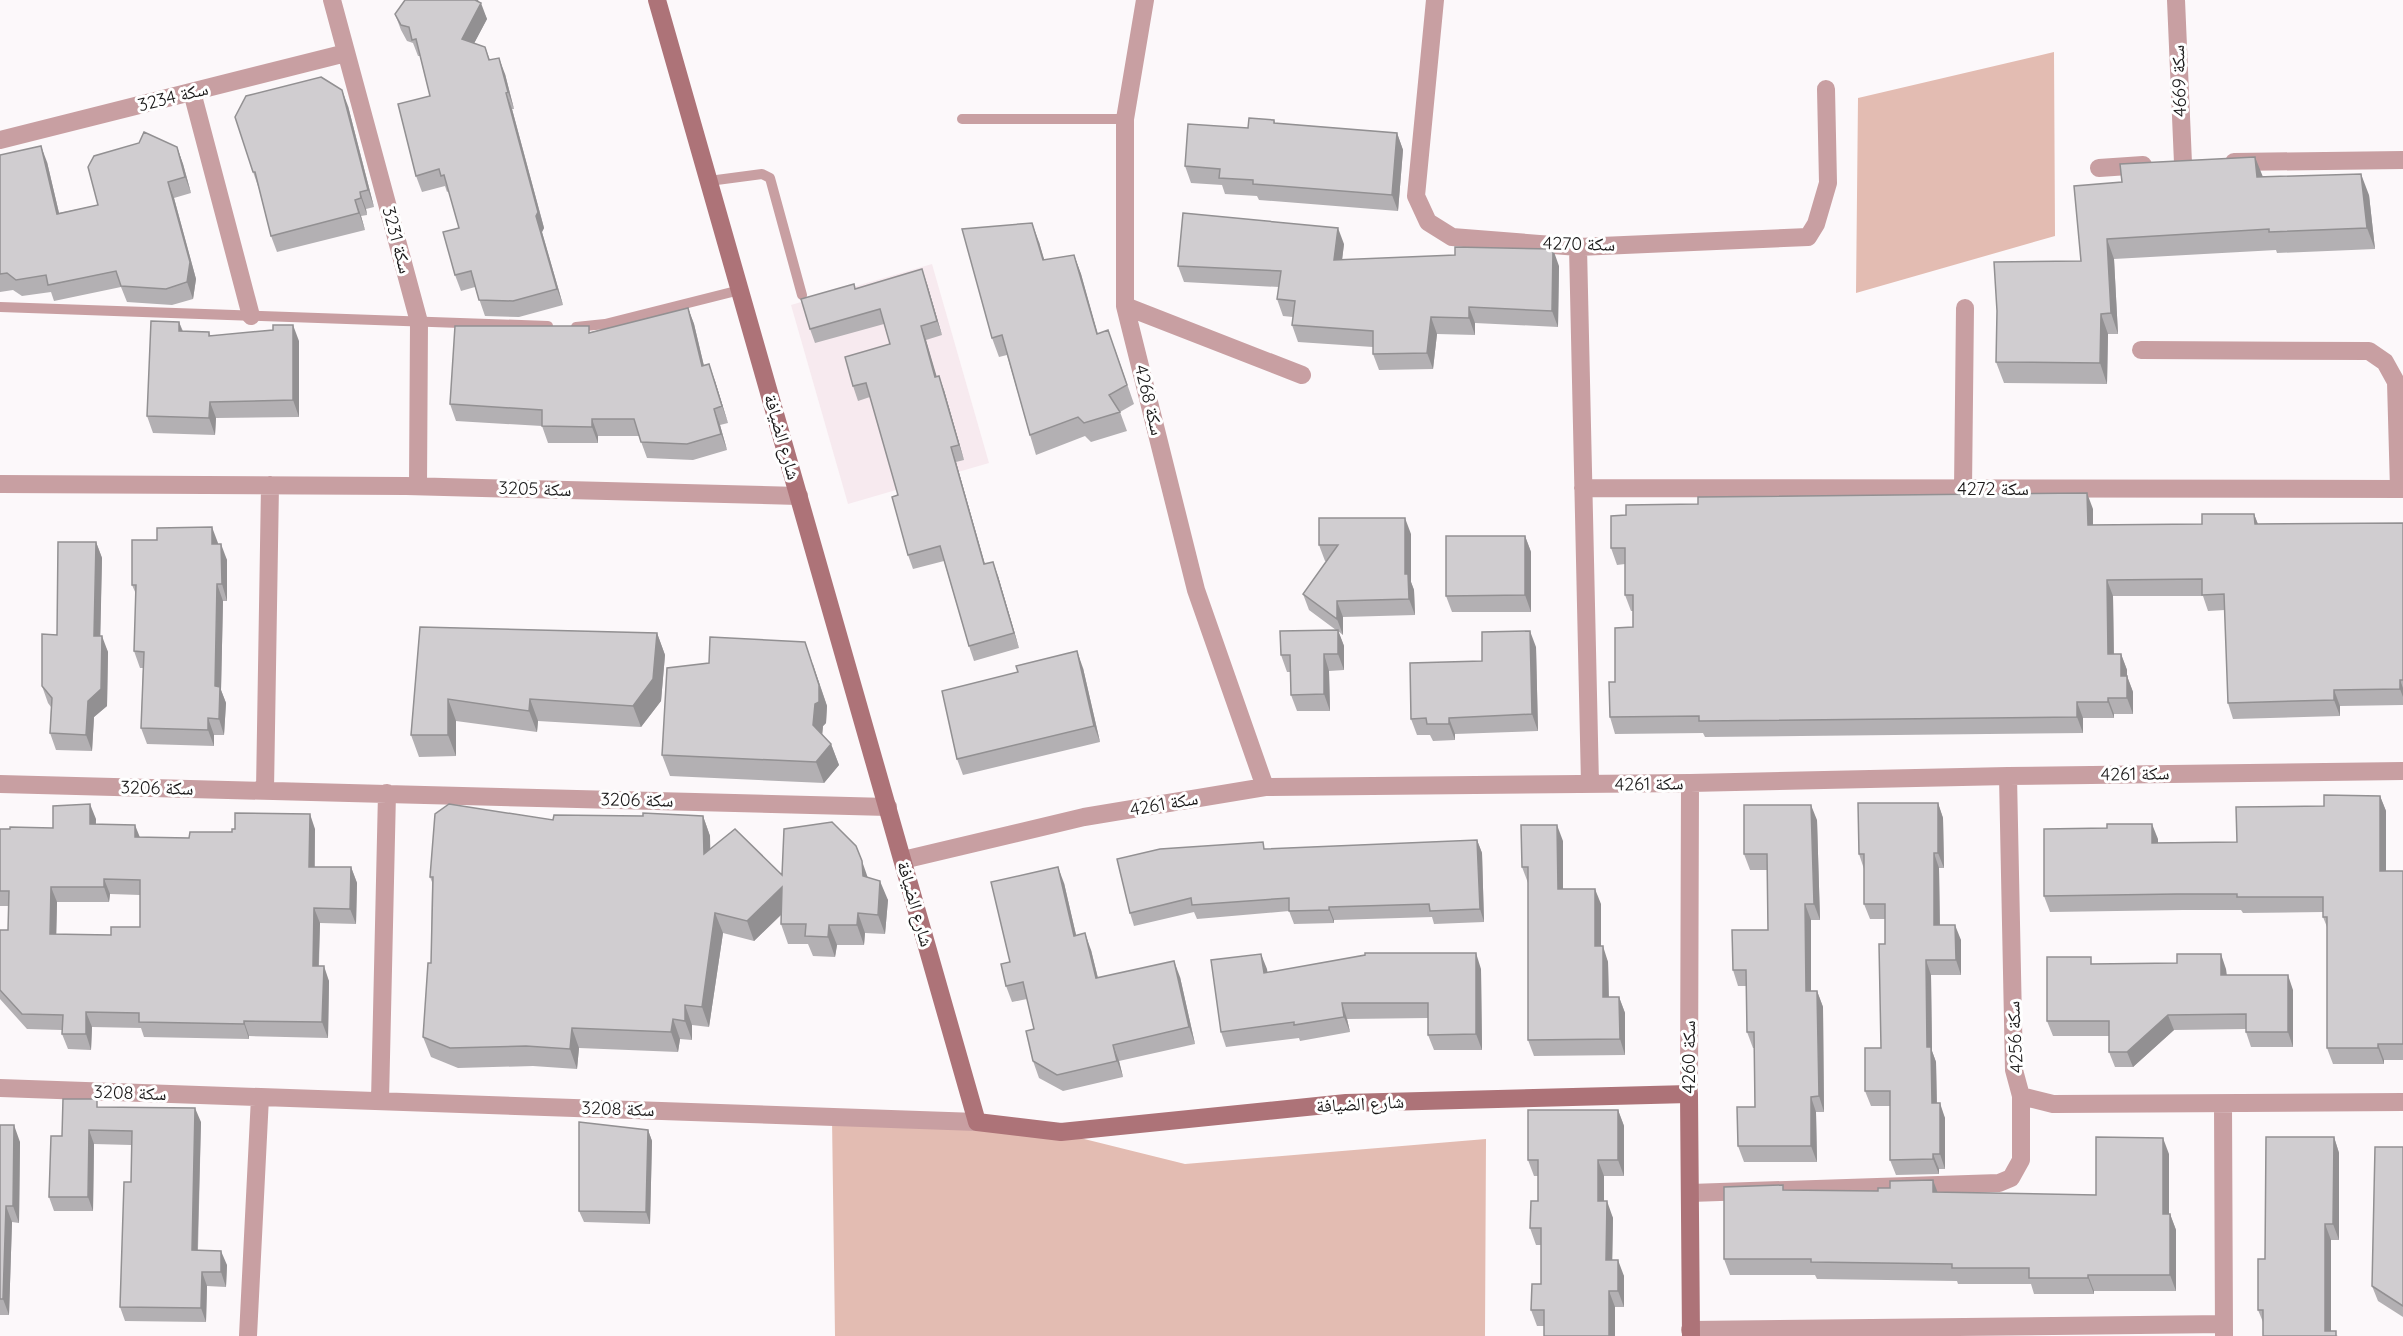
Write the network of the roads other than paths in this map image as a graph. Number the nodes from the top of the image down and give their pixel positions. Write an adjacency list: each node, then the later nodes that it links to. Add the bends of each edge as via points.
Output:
1 (332, 0): 6 (street, سكة 3231)
2 (657, 0): 15 (street, شارع الضيافة)
3 (1145, 0): 10 (street, سكة 4268)
4 (1434, 0): 16 (street, سكة 4270, via 1416,196 1428,222 1452,237)
5 (2176, 0): 13 (street, سكة 4669)
6 (346, 53): 8 (street, سكة 3234); 23 (street, سكة 3231)
7 (1826, 89): 16 (street, سكة 4270, via 1828,183 1808,237)
8 (192, 92): 11 (street, سكة 3234); 22 (street)
9 (962, 119): 10 (lane)
10 (1125, 119): 19 (street, سكة 4268)
11 (0, 140)
12 (2403, 160): 13 (street)
13 (2171, 163): 14 (street)
14 (2099, 168)
15 (709, 181): 17 (street, شارع الضيافة); 18 (lane, via 762,174 770,178)
16 (1578, 247): 29 (street)
17 (740, 290): 23 (lane, via 584,327); 32 (street, شارع الضيافة)
18 (802, 295)
19 (1125, 306): 25 (street); 38 (street, سكة 4268, via 1196,590)
20 (0, 307): 22 (lane)
21 (1965, 308): 30 (street)
22 (251, 316): 23 (lane)
23 (419, 322): 28 (street, سكة 3231)
24 (2141, 350): 31 (street, via 2369,351 2385,362 2396,382)
25 (1302, 375)
26 (0, 484): 27 (street, سكة 3205)
27 (270, 485): 28 (street, سكة 3205); 39 (street)
28 (418, 486): 32 (street, سكة 3205)
29 (1584, 488): 30 (street, سكة 4272); 37 (street)
30 (1963, 489): 31 (street, سكة 4272)
31 (2401, 489)
32 (799, 496): 41 (street, شارع الضيافة)
33 (2403, 771): 34 (street, سكة 4261)
34 (2008, 776): 35 (street, سكة 4261); 45 (street, سكة 4256, via 2014,1070)
35 (1690, 783): 37 (street, سكة 4261); 44 (street, سكة 4260)
36 (0, 784): 39 (street, سكة 3206)
37 (1590, 784): 38 (street, سكة 4261)
38 (1265, 787): 42 (street, سكة 4261, via 1084,817)
39 (265, 790): 40 (street, سكة 3206)
40 (387, 794): 41 (street, سكة 3206); 47 (street)
41 (888, 807): 42 (street, شارع الضيافة)
42 (903, 860): 50 (street, شارع الضيافة)
43 (0, 1088): 46 (street, سكة 3208)
44 (1689, 1094): 50 (street, شارع الضيافة, via 1346,1103 1060,1132); 51 (street, سكة 4260)
45 (2021, 1096): 49 (street, سكة 4256, via 2053,1104); 51 (street, via 2021,1161 2011,1178 1999,1183)
46 (260, 1097): 47 (street, سكة 3208); 55 (street)
47 (380, 1101): 50 (street, سكة 3208)
48 (2403, 1102): 49 (street, سكة 4256)
49 (2223, 1104): 52 (street)
50 (976, 1122)
51 (1690, 1193): 54 (street, سكة 4260)
52 (2224, 1330): 53 (street, سكة 4260)
53 (1842, 1332): 54 (street, سكة 4260)
54 (1690, 1333)
55 (248, 1336)

